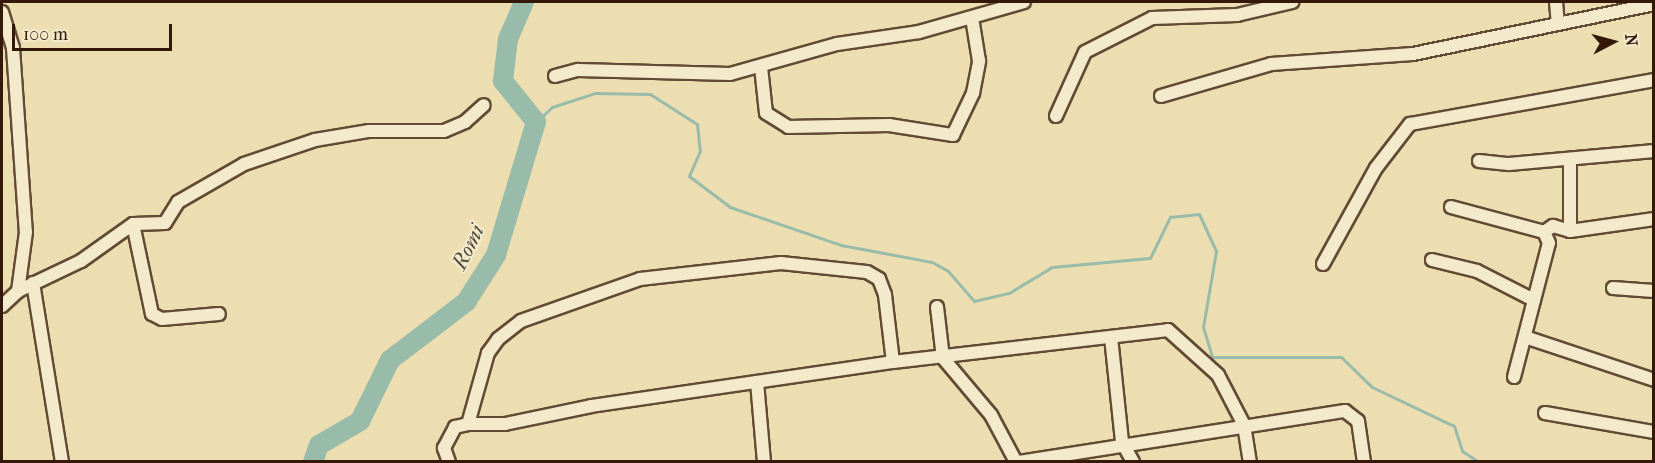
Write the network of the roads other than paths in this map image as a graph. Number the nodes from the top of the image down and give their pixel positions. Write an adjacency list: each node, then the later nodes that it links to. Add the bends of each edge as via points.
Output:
1 (1024, 2): 6 (street)
2 (1292, 2): 13 (street, via 1237,15 1152,18 1084,52)
3 (1556, 2): 7 (street)
4 (1653, 4): 7 (street)
5 (2, 12): 15 (street, via 12,48)
6 (972, 18): 8 (street, via 837,44); 8 (street, via 979,61 973,93 953,135 889,125 788,127 766,113)
7 (1558, 24): 11 (street, via 1413,54 1271,64)
8 (761, 67): 9 (street, via 707,75 578,70)
9 (555, 76)
10 (1653, 80): 25 (street, via 1410,124 1376,168)
11 (1161, 96)
12 (484, 105): 21 (street, via 465,122 444,131 369,130 274,153 178,201 165,223)
13 (1056, 116)
14 (2, 137): 15 (street)
15 (16, 138): 28 (street, via 26,241)
16 (1653, 151): 18 (street)
17 (1479, 160): 18 (street)
18 (1570, 160): 22 (street)
19 (1451, 207): 23 (street)
20 (1653, 219): 22 (street)
21 (133, 224): 26 (street, via 81,261); 33 (street, via 152,314 162,319)
22 (1570, 231): 23 (street, via 1554,226)
23 (1544, 232): 30 (street, via 1549,243)
24 (1432, 260): 30 (street, via 1477,271)
25 (1323, 264)
26 (33, 283): 28 (street); 46 (street)
27 (1613, 288): 29 (street)
28 (18, 291): 31 (street)
29 (1653, 291)
30 (1534, 300): 35 (street)
31 (2, 306)
32 (937, 307): 36 (street)
33 (219, 314)
34 (1111, 337): 36 (street); 43 (street, via 1168,330 1218,375); 45 (street)
35 (1525, 337): 38 (street); 39 (street)
36 (943, 358): 37 (street); 49 (street, via 991,415)
37 (893, 362): 40 (street); 42 (street, via 885,296 879,279 867,272 781,263 640,279 521,321 498,339 488,353)
38 (1514, 377)
39 (1653, 380)
40 (757, 382): 42 (street, via 505,424); 48 (street)
41 (1545, 413): 44 (street)
42 (468, 424): 47 (street, via 455,428 444,448)
43 (1244, 425): 45 (street); 51 (street); 52 (street, via 1351,412 1358,421)
44 (1653, 432)
45 (1122, 442): 49 (street); 50 (street)
46 (62, 462)
47 (449, 462)
48 (764, 462)
49 (1018, 462)
50 (1133, 462)
51 (1250, 462)
52 (1364, 462)

